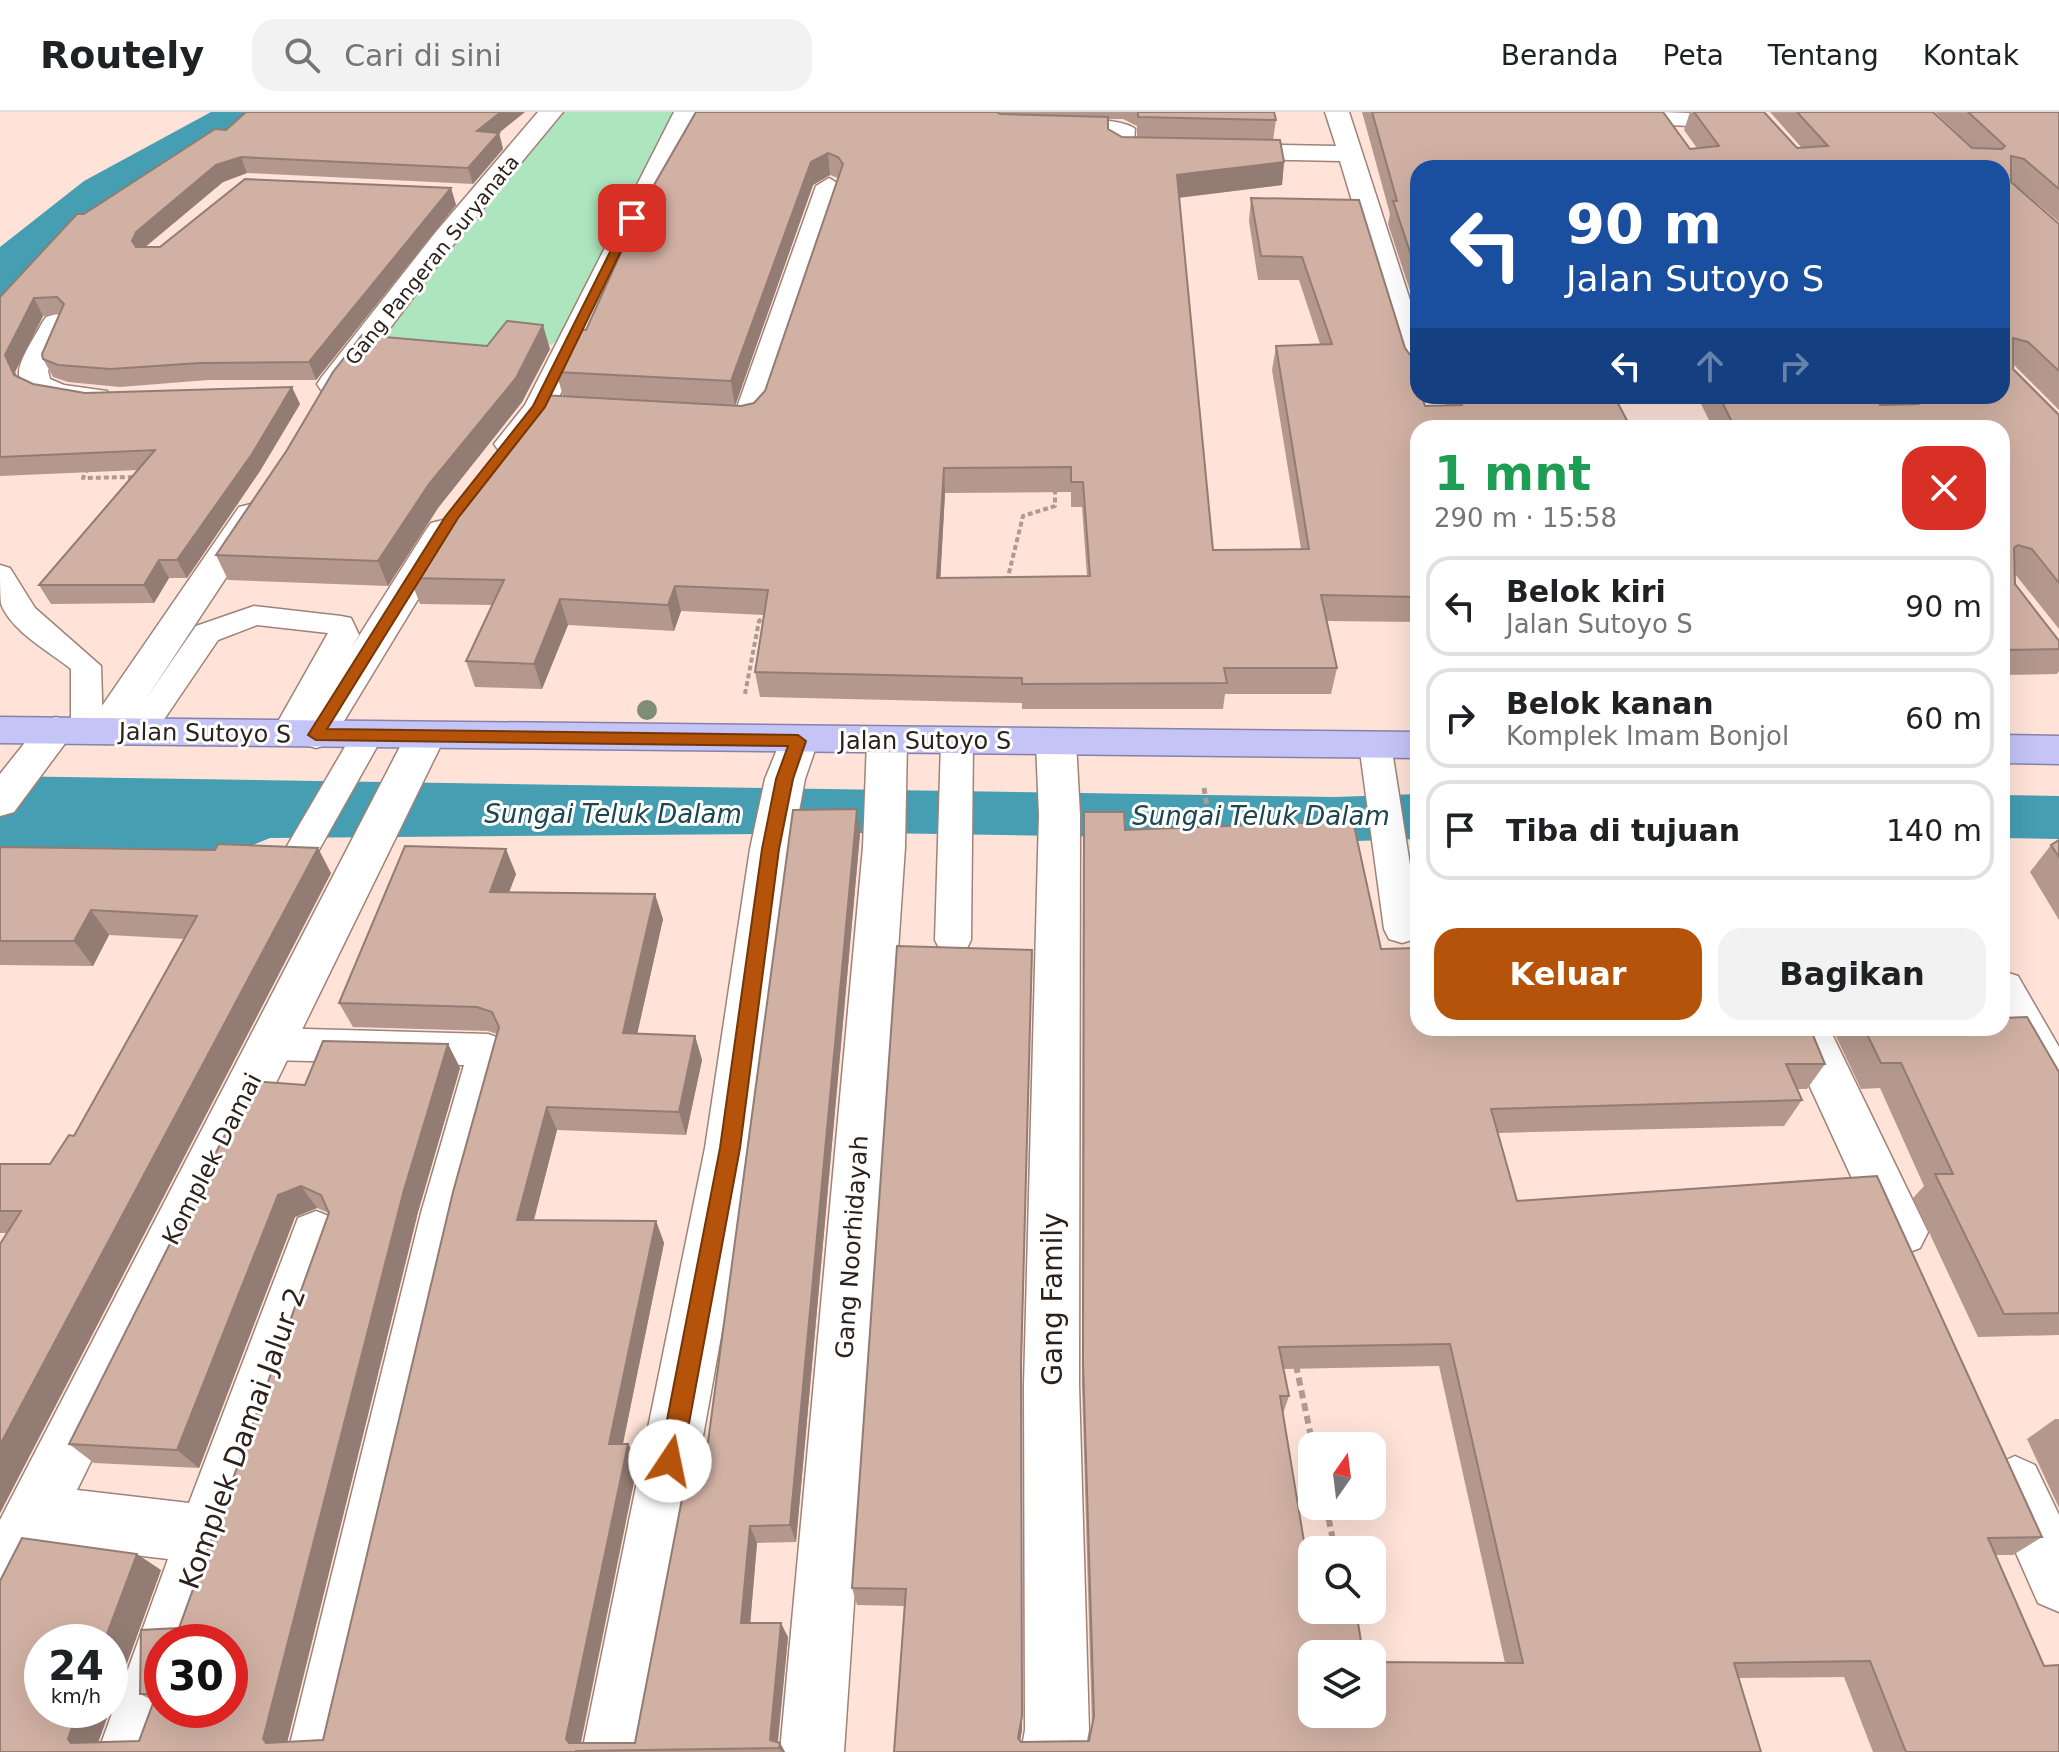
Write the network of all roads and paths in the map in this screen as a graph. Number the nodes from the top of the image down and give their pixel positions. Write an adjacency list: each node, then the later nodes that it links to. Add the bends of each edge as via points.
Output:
1 (551, 112): 11 (street, Gang Pangeran Suryanata)
2 (686, 112): 16 (street)
3 (1337, 112): 8 (street)
4 (1657, 115): 5 (street); 7 (street)
5 (1759, 117)
6 (1016, 126): 8 (street, via 1123,129 1121,149)
7 (1678, 143)
8 (1350, 154): 13 (street)
9 (829, 186): 18 (street, via 750,415)
10 (451, 193): 11 (street)
11 (482, 195): 14 (street, Gang Pangeran Suryanata)
12 (56, 323): 15 (street, via 33,371 36,384 58,394)
13 (1410, 345)
14 (318, 397)
15 (124, 400): 20 (path, via 83,478)
16 (539, 407): 17 (street); 19 (street)
17 (570, 409)
18 (674, 416)
19 (495, 462)
20 (139, 476)
21 (1055, 477): 25 (path, via 1055,506 1023,516)
22 (270, 486): 28 (street)
23 (460, 506): 27 (street)
24 (0, 574): 28 (lane, via 17,610 86,666)
25 (1006, 585)
26 (782, 610): 30 (path, via 759,621)
27 (301, 734): 28 (highway, Jalan Sutoyo S); 28 (lane, via 344,635 341,625 254,615 207,633); 29 (highway, Jalan Sutoyo S)
28 (63, 736): 41 (street)
29 (367, 736): 38 (highway, Jalan Sutoyo S); 43 (lane)
30 (736, 740): 31 (highway, Jalan Sutoyo S); 38 (highway, Jalan Sutoyo S)
31 (798, 741): 32 (highway, Jalan Sutoyo S); 63 (street, via 771,849 730,1148)
32 (887, 741): 33 (highway, Jalan Sutoyo S); 64 (street, Gang Noorhidayah, via 884,847)
33 (957, 742): 39 (highway, Jalan Sutoyo S); 45 (lane)
34 (1375, 744): 35 (highway, Jalan Sutoyo S); 39 (highway, Jalan Sutoyo S); 44 (lane)
35 (1410, 745)
36 (2010, 749): 37 (highway)
37 (2059, 750)
38 (417, 753): 48 (street, Komplek Damai)
39 (1058, 761): 65 (street, Gang Family, via 1050,1536 1057,1730)
40 (1204, 787): 42 (path)
41 (0, 802)
42 (1213, 847)
43 (303, 848)
44 (1402, 929)
45 (953, 940)
46 (2010, 1003): 49 (street)
47 (1810, 1036): 51 (street)
48 (270, 1044): 55 (street, Komplek Damai); 62 (lane, via 488,1050 442,1213)
49 (2059, 1090)
50 (316, 1234): 56 (street, Komplek Damai Jalur 2)
51 (1923, 1279)
52 (1295, 1358): 53 (path)
53 (1310, 1432)
54 (1994, 1438): 58 (street)
55 (34, 1514): 56 (street); 57 (street, Komplek Damai)
56 (206, 1534): 59 (street, Komplek Damai Jalur 2)
57 (0, 1582)
58 (2059, 1582)
59 (174, 1624)
60 (144, 1712): 61 (street)
61 (130, 1752)
62 (314, 1752)
63 (614, 1752)
64 (812, 1752)
65 (1053, 1752)

